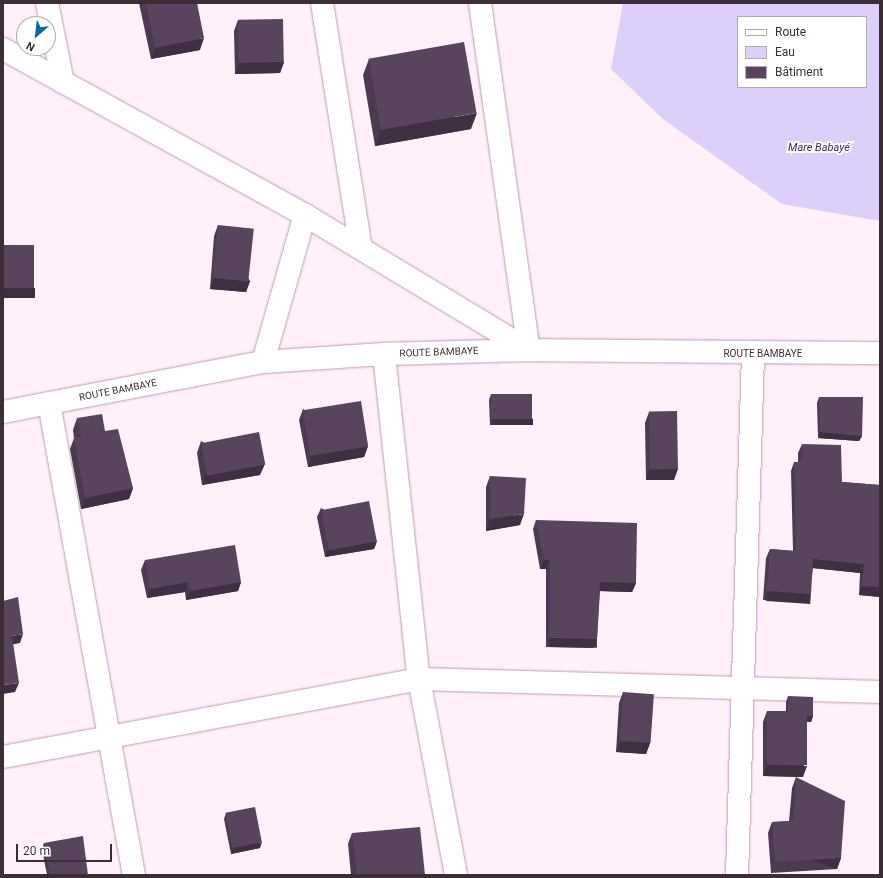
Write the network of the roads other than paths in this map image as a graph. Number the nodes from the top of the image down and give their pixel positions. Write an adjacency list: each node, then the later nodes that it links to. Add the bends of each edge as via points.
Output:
1 (47, 3): 5 (street)
2 (322, 3): 7 (street)
3 (480, 3): 8 (street)
4 (3, 49): 5 (street)
5 (63, 82): 6 (street)
6 (305, 215): 7 (street); 12 (street)
7 (361, 248): 8 (street)
8 (529, 350): 10 (street, ROUTE BAMBAYE); 11 (street, ROUTE BAMBAYE)
9 (880, 353): 11 (street, ROUTE BAMBAYE)
10 (384, 354): 12 (street, ROUTE BAMBAYE); 15 (street)
11 (753, 354): 16 (street)
12 (263, 362): 13 (street, ROUTE BAMBAYE)
13 (49, 403): 14 (street, ROUTE BAMBAYE); 18 (street)
14 (3, 412)
15 (419, 679): 16 (street); 18 (street); 21 (street)
16 (744, 691): 17 (street); 22 (street)
17 (880, 692)
18 (109, 737): 19 (street); 20 (street)
19 (3, 757)
20 (134, 875)
21 (456, 875)
22 (738, 875)

